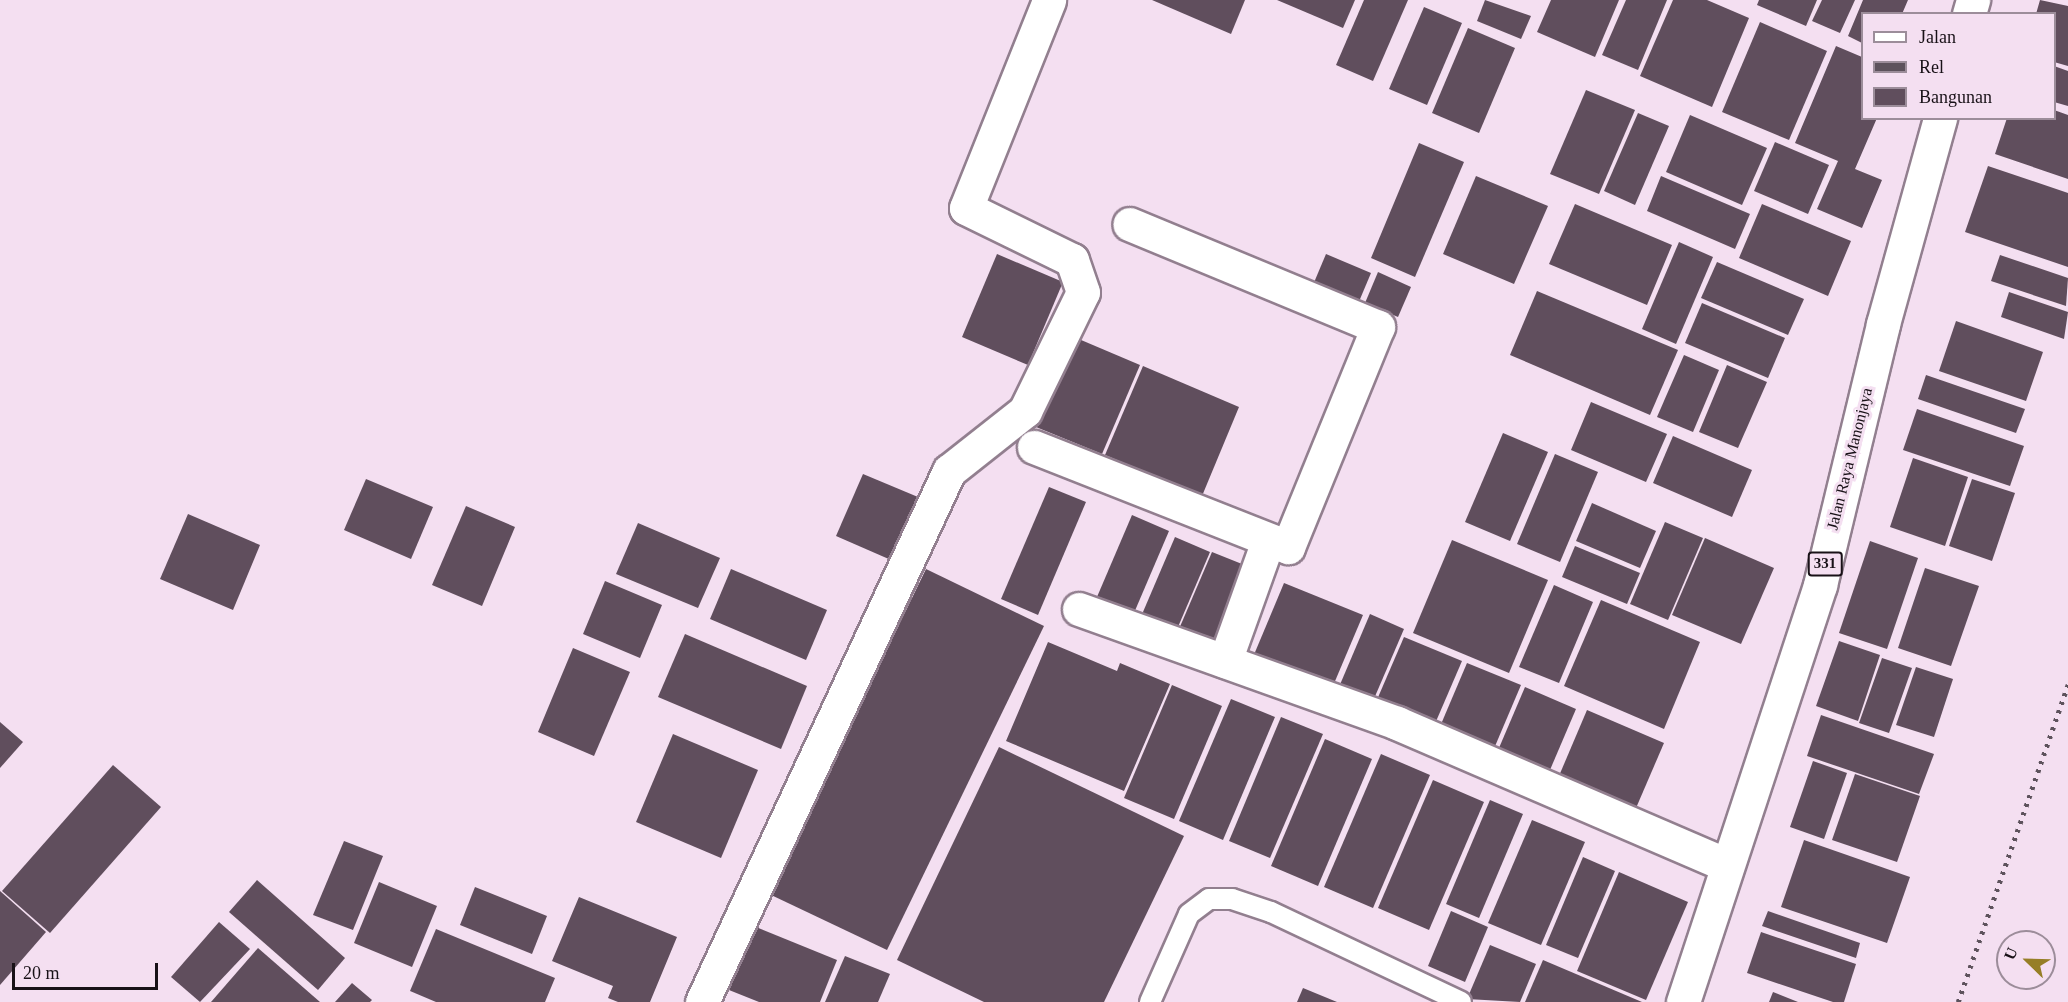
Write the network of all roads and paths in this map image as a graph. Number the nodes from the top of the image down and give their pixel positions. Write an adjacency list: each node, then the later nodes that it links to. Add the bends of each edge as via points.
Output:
1 (1049, 0): 9 (street, via 966,208 1072,260 1083,292 1025,411 949,471)
2 (1939, 120): 8 (street, Jalan Raya Manonjaya / 331, via 1883,324 1820,585)
3 (1129, 224): 5 (street, via 1378,327 1288,547)
4 (1034, 447): 5 (street)
5 (1268, 541): 7 (street)
6 (1079, 609): 7 (street)
7 (1225, 661): 8 (street, via 1397,723)
8 (1725, 864): 12 (street, Jalan Raya Manonjaya / 331)
9 (702, 1002)
10 (1150, 1002): 11 (lane, via 1189,914 1209,899 1232,900 1270,912)
11 (1461, 1002)
12 (1683, 1002)

